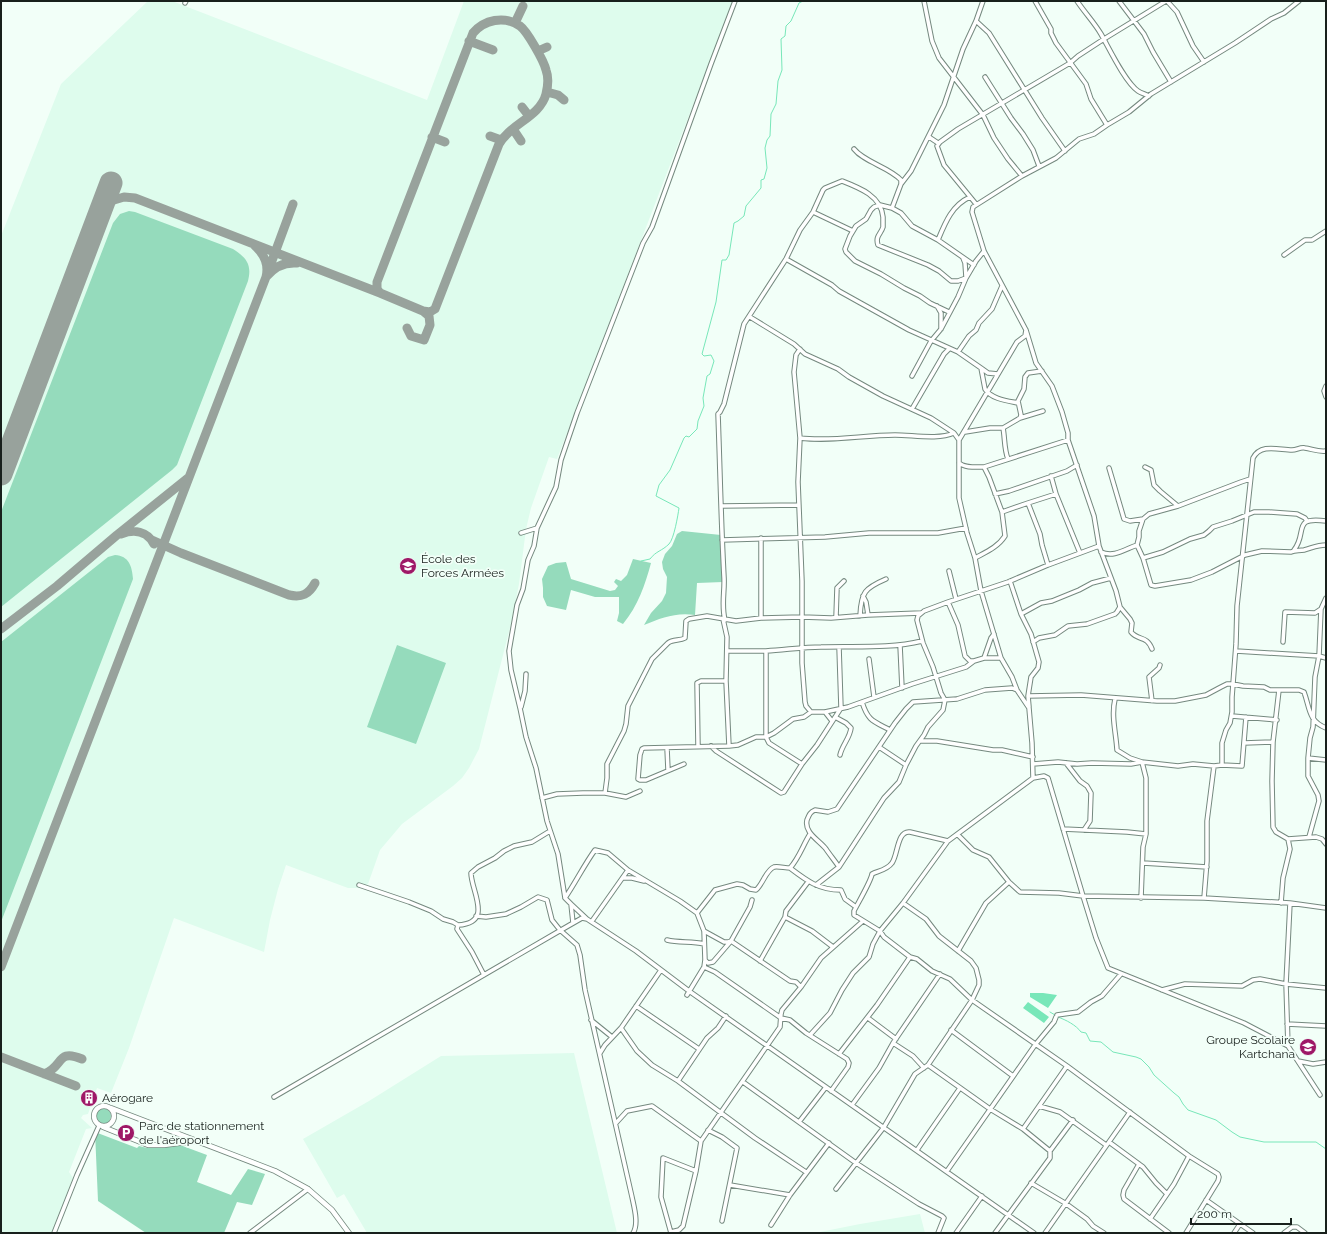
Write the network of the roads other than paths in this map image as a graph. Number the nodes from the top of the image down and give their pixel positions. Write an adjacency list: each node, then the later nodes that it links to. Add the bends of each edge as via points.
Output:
1 (735, 1): 90 (street, via 652,227 643,243 577,413 561,460 556,487)
2 (924, 1): 14 (street, via 932,41 939,58)
3 (983, 1): 9 (street)
4 (1077, 1): 11 (street)
5 (1119, 1): 10 (street)
6 (1167, 1): 10 (street); 12 (street, via 1177,12)
7 (1299, 1): 12 (street)
8 (1037, 2): 13 (street, via 1056,43)
9 (976, 21): 14 (street); 17 (street, via 989,33)
10 (1133, 21): 11 (street); 16 (street, via 1144,34)
11 (1104, 39): 13 (street); 18 (street, via 1129,82 1138,91)
12 (1204, 62): 16 (street)
13 (1070, 63): 17 (street); 21 (street, via 1086,84 1091,99)
14 (954, 76): 20 (street); 22 (street)
15 (985, 77): 19 (street)
16 (1171, 82): 18 (street)
17 (1025, 90): 19 (street); 25 (street)
18 (1149, 96): 21 (street)
19 (1002, 104): 20 (street); 26 (street, via 1033,150)
20 (983, 116): 23 (street, via 958,129); 27 (street, via 994,138)
21 (1107, 125): 25 (street, via 1094,134 1079,139)
22 (929, 137): 23 (street); 28 (street, via 908,177)
23 (938, 144): 29 (street, via 944,166)
24 (854, 149): 28 (street, via 858,154 899,178)
25 (1065, 151): 26 (street)
26 (1039, 166): 27 (street)
27 (1022, 176): 30 (street)
28 (901, 184): 32 (street)
29 (970, 197): 30 (street); 36 (street, via 953,209)
30 (976, 204): 37 (street, via 972,212)
31 (880, 205): 32 (street); 33 (street, via 867,192 842,181 825,188); 34 (street, via 874,207); 42 (street, via 883,227 878,236 878,245 928,265 951,281)
32 (892, 208): 36 (street, via 912,226)
33 (813, 212): 34 (street); 40 (street, via 800,230)
34 (853, 231): 44 (street, via 845,249 847,254 855,261)
35 (1326, 231): 38 (street, via 1312,240 1305,240)
36 (938, 240): 39 (street)
37 (984, 251): 41 (street); 43 (street)
38 (1284, 255)
39 (963, 258): 41 (street); 42 (street)
40 (786, 259): 46 (street); 49 (street)
41 (974, 265): 42 (street)
42 (966, 278): 45 (street)
43 (1002, 286): 48 (street); 52 (street, via 992,309)
44 (937, 306): 45 (street); 47 (street)
45 (949, 312): 47 (street)
46 (750, 316): 50 (street); 83 (street, via 744,324 724,404 718,414)
47 (941, 329): 49 (street)
48 (1026, 330): 54 (street, via 1036,363); 55 (street, via 1025,336 1017,342)
49 (931, 341): 51 (street); 56 (street)
50 (800, 349): 61 (street, via 805,354); 67 (street, via 796,355 794,372)
51 (949, 349): 52 (street); 61 (street)
52 (958, 352): 53 (street)
53 (981, 368): 55 (street, via 988,373); 58 (street)
54 (1042, 371): 60 (street, via 1026,375); 69 (street, via 1052,386 1062,412)
55 (998, 374): 58 (street)
56 (912, 376)
57 (1326, 386): 59 (street)
58 (987, 392): 60 (street); 65 (street)
59 (1326, 397)
60 (1018, 403): 63 (street)
61 (912, 409): 66 (street)
62 (1043, 411): 63 (street)
63 (1020, 418): 64 (street)
64 (1004, 428): 65 (street); 71 (street)
65 (965, 432): 68 (street)
66 (954, 433): 67 (street, via 938,436); 68 (street)
67 (800, 438): 82 (street)
68 (959, 440): 72 (street)
69 (1068, 440): 71 (street); 73 (street)
70 (1326, 452): 78 (street, via 1301,448 1262,449 1252,458)
71 (1008, 459): 74 (street)
72 (959, 463): 74 (street); 91 (street, via 959,498)
73 (1077, 465): 77 (street); 98 (street, via 1094,516)
74 (984, 467): 79 (street)
75 (1145, 467): 84 (street, via 1151,470 1154,484)
76 (1109, 468): 87 (street, via 1124,520)
77 (1051, 476): 79 (street); 80 (street)
78 (1250, 480): 84 (street); 86 (street)
79 (995, 494): 85 (street)
80 (1056, 494): 81 (street); 101 (street)
81 (1028, 503): 85 (street); 105 (street)
82 (799, 505): 83 (street); 93 (street)
83 (721, 506): 95 (street)
84 (1178, 506): 87 (street, via 1149,514)
85 (1002, 512): 103 (street, via 1005,536 994,548)
86 (1247, 514): 88 (street, via 1291,513 1302,516); 102 (street); 104 (street, via 1213,527 1204,535)
87 (1143, 519): 96 (street)
88 (1307, 521): 89 (street); 99 (street, via 1301,527)
89 (1326, 521)
90 (537, 528): 92 (street); 159 (street, via 517,605 509,651)
91 (966, 528): 93 (street, via 938,533 873,532); 103 (street)
92 (521, 533)
93 (800, 537): 94 (street); 124 (street)
94 (761, 538): 95 (street); 125 (street)
95 (722, 540): 127 (street)
96 (1137, 545): 100 (street, via 1112,555); 104 (street)
97 (1326, 545): 99 (street)
98 (1099, 546): 100 (street); 101 (street)
99 (1294, 550): 102 (street, via 1262,551)
100 (1101, 552): 107 (street)
101 (1080, 553): 105 (street)
102 (1242, 557): 104 (street, via 1190,580 1155,586 1151,585); 138 (street)
103 (975, 558): 111 (street)
104 (1143, 558)
105 (1048, 565): 110 (street)
106 (949, 571): 114 (street)
107 (1111, 578): 116 (street); 121 (street, via 1041,603)
108 (886, 579): 112 (street, via 867,589)
109 (844, 581): 126 (street, via 837,588)
110 (1010, 581): 111 (street); 121 (street)
111 (981, 591): 114 (street); 128 (street)
112 (863, 596): 122 (street); 123 (street)
113 (1326, 598): 117 (street)
114 (956, 599): 115 (street)
115 (948, 602): 119 (street); 144 (street, via 958,625 965,656)
116 (1120, 607): 118 (street); 120 (street)
117 (1321, 609): 131 (street, via 1315,613 1286,612); 139 (street)
118 (1117, 612): 120 (street); 130 (street, via 1086,624 1068,626 1055,635)
119 (921, 613): 122 (street); 129 (street, via 917,620)
120 (1124, 613): 135 (street, via 1132,623 1131,632 1150,642)
121 (1021, 614): 130 (street)
122 (868, 615): 123 (street)
123 (860, 616): 126 (street)
124 (802, 617): 125 (street); 126 (street); 133 (street)
125 (761, 618): 127 (street)
126 (836, 618)
127 (724, 620): 136 (street); 197 (street, via 707,616 689,619 685,624 685,638 670,641 652,659 628,706 624,731 607,764)
128 (994, 634): 140 (street); 141 (street)
129 (922, 641): 132 (street); 147 (street)
130 (1033, 642): 153 (street, via 1039,662 1031,677)
131 (1283, 642)
132 (900, 645): 134 (street); 150 (street)
133 (803, 647): 134 (street); 137 (street); 162 (street, via 803,692 806,706)
134 (839, 647): 160 (street)
135 (1152, 649)
136 (727, 651): 137 (street); 148 (street)
137 (766, 651): 173 (street)
138 (1236, 651): 139 (street); 149 (street)
139 (1319, 656): 142 (street); 166 (street)
140 (984, 658): 141 (street); 144 (street)
141 (1001, 658): 151 (street)
142 (1326, 658)
143 (869, 659): 154 (street)
144 (974, 661): 147 (street, via 966,667)
145 (1160, 665): 157 (street, via 1149,676)
146 (526, 674): 159 (street)
147 (936, 676): 150 (street); 156 (street)
148 (726, 681): 177 (street, via 697,683); 179 (street)
149 (1233, 684): 152 (street); 157 (street, via 1227,684 1206,695 1175,701); 164 (street)
150 (902, 688): 154 (street)
151 (1018, 690): 156 (street, via 985,690); 161 (street)
152 (1279, 690): 166 (street, via 1304,692); 168 (street)
153 (1028, 696): 155 (street); 161 (street)
154 (874, 697): 158 (street)
155 (1115, 699): 157 (street); 186 (street, via 1113,720 1117,750)
156 (945, 700): 172 (street, via 913,702); 174 (street, via 943,710)
157 (1152, 701)
158 (862, 702): 160 (street); 172 (street, via 870,719)
159 (520, 708): 198 (street)
160 (841, 708): 163 (street); 167 (street)
161 (1029, 708): 183 (street)
162 (811, 712): 163 (street); 173 (street, via 804,717 793,719)
163 (825, 712): 167 (street)
164 (1232, 716): 165 (street); 192 (street, via 1222,743)
165 (1246, 717): 168 (street); 176 (street)
166 (1313, 718): 169 (street); 170 (street)
167 (833, 719): 182 (street, via 846,723 851,728); 189 (street)
168 (1277, 720): 175 (street)
169 (1318, 725): 170 (street); 171 (street)
170 (1313, 727): 184 (street)
171 (1326, 728)
172 (890, 730): 180 (street)
173 (766, 736): 179 (street); 189 (street, via 769,743)
174 (920, 741): 183 (street, via 1002,750); 191 (street)
175 (1274, 742): 176 (street); 206 (street, via 1273,827 1276,832)
176 (1244, 743): 192 (street, via 1242,766)
177 (698, 746): 178 (street); 181 (street)
178 (711, 746): 179 (street); 189 (street, via 781,793)
179 (729, 746)
180 (879, 747): 191 (street); 202 (street, via 837,809 828,812 815,810 809,815 807,823)
181 (667, 748): 194 (street); 194 (street, via 642,749 638,779 646,780)
182 (840, 754)
183 (1033, 757): 190 (street)
184 (1308, 758): 185 (street); 205 (street, via 1308,776 1318,795)
185 (1326, 760)
186 (1142, 762): 187 (street); 193 (street); 204 (street, via 1146,778)
187 (1066, 763): 190 (street); 200 (street, via 1091,793 1090,821)
188 (684, 764): 194 (street)
189 (802, 764)
190 (1033, 764): 195 (street)
191 (906, 765): 210 (street, via 899,782 884,798)
192 (1222, 765): 193 (street)
193 (1214, 766): 211 (street, via 1207,821)
194 (668, 770)
195 (1033, 778): 199 (street, via 1048,778); 203 (street)
196 (640, 792): 197 (street, via 626,796)
197 (604, 793): 198 (street, via 557,794)
198 (542, 798): 201 (street)
199 (1063, 829): 200 (street); 220 (street)
200 (1084, 830): 204 (street)
201 (550, 831): 221 (street, via 558,854); 232 (street, via 532,842 504,851 472,873 472,882 478,898)
202 (810, 834): 210 (street); 212 (street)
203 (958, 834): 207 (street); 217 (street, via 973,850 989,857)
204 (1146, 834): 209 (street)
205 (1309, 838): 206 (street); 208 (street, via 1322,839)
206 (1288, 839): 226 (street, via 1290,849 1283,878)
207 (948, 841): 225 (street); 229 (street, via 910,832 903,834 891,864 872,874)
208 (1326, 844)
209 (1143, 863): 211 (street); 222 (street)
210 (839, 867): 219 (street)
211 (1207, 867): 223 (street)
212 (790, 868): 216 (street); 231 (street, via 775,867 770,870 756,890 737,884 715,890)
213 (628, 870): 214 (street); 215 (street); 221 (street, via 608,853 595,850)
214 (623, 878): 215 (street); 235 (street)
215 (647, 881): 231 (street)
216 (808, 882): 219 (street); 233 (street)
217 (1009, 882): 220 (street, via 1020,892); 246 (street, via 986,903)
218 (359, 885): 238 (street, via 432,911)
219 (816, 885): 229 (street, via 830,890 841,890 845,898)
220 (1083, 896): 222 (street); 253 (street, via 1108,968)
221 (565, 898): 228 (street)
222 (1141, 898): 223 (street)
223 (1204, 898): 226 (street)
224 (752, 900): 243 (street)
225 (903, 903): 241 (street); 246 (street, via 926,919 939,936)
226 (1281, 903): 227 (street)
227 (1290, 903): 230 (street); 255 (street)
228 (571, 904): 234 (street); 237 (street)
229 (856, 907): 236 (street, via 854,914)
230 (1326, 908)
231 (697, 913): 240 (street)
232 (476, 916): 238 (street, via 466,925); 239 (street, via 506,914 521,908 538,896 547,900 550,916)
233 (785, 916): 245 (street, via 812,931); 249 (street)
234 (587, 919): 235 (street); 237 (street, via 582,918)
235 (592, 921): 251 (street)
236 (863, 921): 241 (street); 245 (street)
237 (573, 923): 239 (street)
238 (458, 925): 254 (street, via 457,929)
239 (560, 930): 254 (street); 265 (street, via 577,945)
240 (704, 931): 243 (street, via 724,942); 244 (street)
241 (880, 931): 247 (street); 270 (street, via 869,957 853,973 830,1013)
242 (667, 940): 244 (street)
243 (731, 941): 248 (street, via 713,962 708,963); 249 (street)
244 (704, 944): 248 (street)
245 (833, 947): 256 (street)
246 (958, 951): 260 (street, via 976,968 979,985)
247 (910, 957): 252 (street); 264 (street)
248 (705, 960): 250 (street)
249 (760, 961): 256 (street)
250 (704, 967): 259 (street); 263 (street)
251 (661, 970): 259 (street); 261 (street)
252 (940, 974): 260 (street, via 950,979); 272 (street)
253 (1121, 974): 258 (street); 275 (street, via 1102,996 1078,1012 1057,1016)
254 (484, 975): 292 (street)
255 (1286, 984): 257 (street); 258 (street, via 1260,979 1242,986 1185,984); 266 (street)
256 (802, 987): 263 (street, via 782,1010)
257 (1326, 988)
258 (1162, 990): 276 (street, via 1244,1023)
259 (688, 993): 262 (street)
260 (972, 1000): 269 (street); 275 (street)
261 (636, 1006): 268 (street); 277 (street)
262 (726, 1016): 274 (street); 277 (street)
263 (781, 1018): 270 (street, via 790,1020); 274 (street, via 780,1027)
264 (868, 1018): 272 (street); 279 (street)
265 (592, 1020): 271 (street); 278 (street)
266 (1287, 1024): 267 (street); 276 (street)
267 (1326, 1026)
268 (621, 1028): 271 (street); 286 (street, via 637,1051 652,1065)
269 (951, 1030): 282 (street); 285 (street)
270 (810, 1035): 279 (street)
271 (612, 1037): 278 (street)
272 (896, 1039): 273 (street)
273 (893, 1043): 284 (street, via 914,1056); 293 (street, via 879,1068)
274 (769, 1045): 287 (street); 288 (street)
275 (1035, 1045): 283 (street); 285 (street)
276 (1288, 1046): 280 (street)
277 (699, 1049): 286 (street)
278 (600, 1053): 301 (street)
279 (839, 1054): 290 (street, via 849,1063)
280 (1298, 1061): 281 (street, via 1313,1064); 291 (street)
281 (1326, 1062)
282 (928, 1065): 284 (street); 289 (street)
283 (1067, 1066): 294 (street); 298 (street)
284 (924, 1068): 303 (street, via 915,1074)
285 (1013, 1076): 296 (street)
286 (678, 1081): 297 (street)
287 (743, 1082): 297 (street); 300 (street)
288 (826, 1087): 290 (street); 300 (street)
289 (960, 1088): 296 (street); 310 (street)
290 (831, 1091): 293 (street)
291 (1320, 1095)
292 (274, 1097)
293 (852, 1105): 303 (street)
294 (1039, 1106): 299 (street, via 1060,1112); 304 (street)
295 (111, 1108): 302 (main road, via 114,1120 109,1125); 302 (main road, via 102,1106 94,1112 93,1118); 306 (main road)
296 (990, 1109): 304 (street); 316 (street)
297 (721, 1112): 305 (street); 317 (street)
298 (1130, 1112): 309 (street); 312 (street)
299 (1073, 1120): 309 (street); 311 (street)
300 (799, 1122): 308 (street)
301 (616, 1124): 307 (street, via 627,1111 652,1106); 335 (street, via 632,1197 636,1229)
302 (101, 1126): 306 (main road, via 148,1145); 332 (street, via 77,1175)
303 (884, 1127): 310 (street); 313 (street)
304 (1023, 1129): 311 (street)
305 (708, 1130): 307 (street); 319 (street, via 737,1148)
306 (195, 1141): 321 (main road, via 275,1171)
307 (701, 1141): 315 (street)
308 (829, 1143): 313 (street); 317 (street)
309 (1108, 1144): 314 (street); 326 (street)
310 (917, 1150): 316 (street)
311 (1050, 1151): 318 (street, via 1050,1158)
312 (1189, 1156): 322 (street); 325 (street, via 1218,1174 1219,1177)
313 (856, 1163): 320 (street); 337 (street, via 942,1216 944,1218)
314 (1139, 1164): 322 (street); 328 (street, via 1124,1190 1124,1199)
315 (696, 1171): 336 (street, via 683,1226); 336 (street, via 662,1158 661,1197)
316 (947, 1171): 324 (street)
317 (806, 1172): 323 (street)
318 (1032, 1183): 326 (street); 327 (street)
319 (730, 1185): 323 (street); 329 (street)
320 (836, 1188)
321 (308, 1189): 333 (street); 334 (main road, via 332,1210)
322 (1167, 1194): 328 (street)
323 (790, 1195): 331 (street)
324 (982, 1196): 327 (street); 338 (street)
325 (1206, 1200): 330 (street); 344 (street)
326 (1065, 1203): 341 (street); 342 (street)
327 (1009, 1215): 339 (street); 340 (street)
328 (1150, 1219): 343 (street)
329 (722, 1221)
330 (1240, 1224): 345 (street); 346 (street)
331 (771, 1225)
332 (55, 1233)
333 (250, 1233)
334 (349, 1233)
335 (633, 1233)
336 (671, 1233)
337 (938, 1233)
338 (956, 1233)
339 (995, 1233)
340 (1034, 1233)
341 (1045, 1233)
342 (1104, 1233)
343 (1169, 1233)
344 (1186, 1233)
345 (1234, 1233)
346 (1253, 1233)
347 (1284, 1233): 348 (street, via 1292,1227 1297,1227)
348 (1305, 1233)

